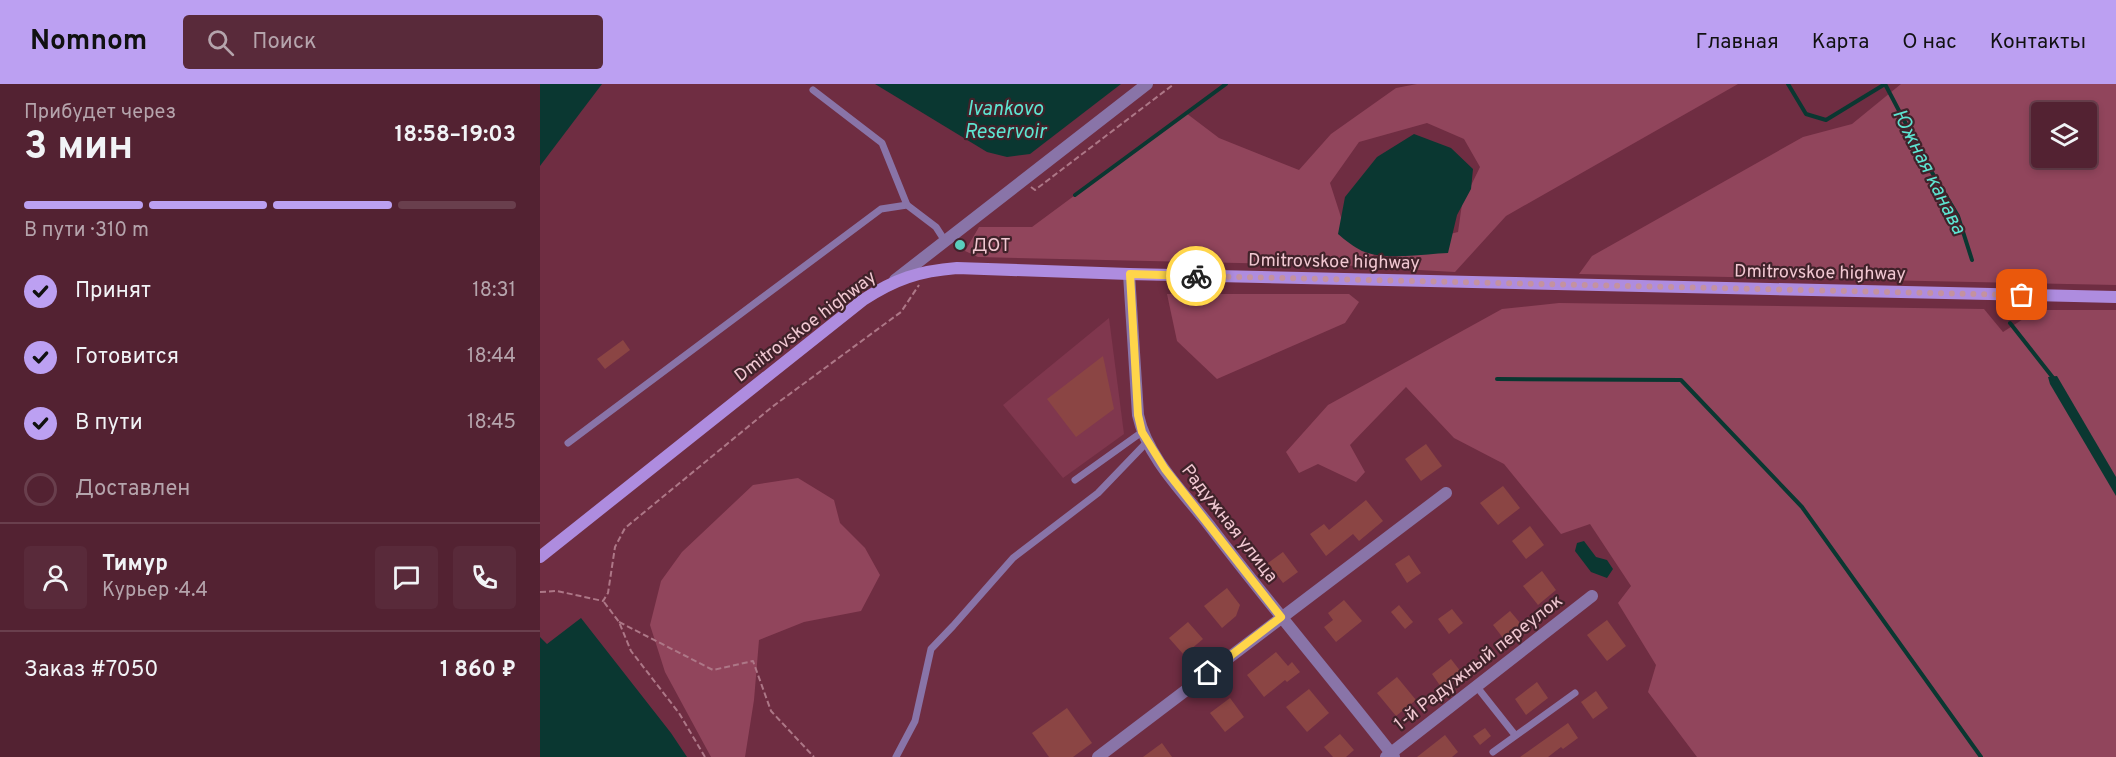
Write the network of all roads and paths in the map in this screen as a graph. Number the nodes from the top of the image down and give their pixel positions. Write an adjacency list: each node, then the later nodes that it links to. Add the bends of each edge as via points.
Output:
1 (1147, 84): 4 (street)
2 (1174, 84): 4 (path, via 1035,190)
3 (813, 90): 5 (lane, via 882,143)
4 (1022, 180): 6 (street)
5 (907, 205): 6 (lane, via 936,227); 12 (lane, via 881,209)
6 (945, 241): 8 (street)
7 (1130, 274): 8 (street, Dmitrovskoe highway, via 957,268 930,270); 10 (street, Dmitrovskoe highway); 11 (street, Радужная улица, via 1138,415)
8 (895, 280): 15 (street, Dmitrovskoe highway, via 863,300)
9 (919, 285): 18 (path, via 901,312 772,407 625,528 615,546 608,593)
10 (2116, 297)
11 (1144, 436): 13 (lane); 19 (street, Радужная улица, via 1165,469); 28 (lane, via 1098,493 1013,558 931,649 915,722)
12 (568, 443)
13 (1075, 480)
14 (1446, 493): 19 (street)
15 (540, 557)
16 (540, 591): 18 (path)
17 (1592, 596): 21 (street, 1-й Радужный переулок)
18 (603, 601): 20 (path)
19 (1281, 617): 25 (street, Радужная улица); 29 (street)
20 (619, 622): 26 (path, via 631,651 679,713); 27 (path, via 713,670 753,661 771,711)
21 (1477, 687): 23 (lane); 25 (street, 1-й Радужный переулок)
22 (1575, 693): 23 (lane)
23 (1515, 735): 24 (lane)
24 (1493, 752)
25 (1390, 756)
26 (705, 757)
27 (814, 757)
28 (896, 757)
29 (1098, 757)

